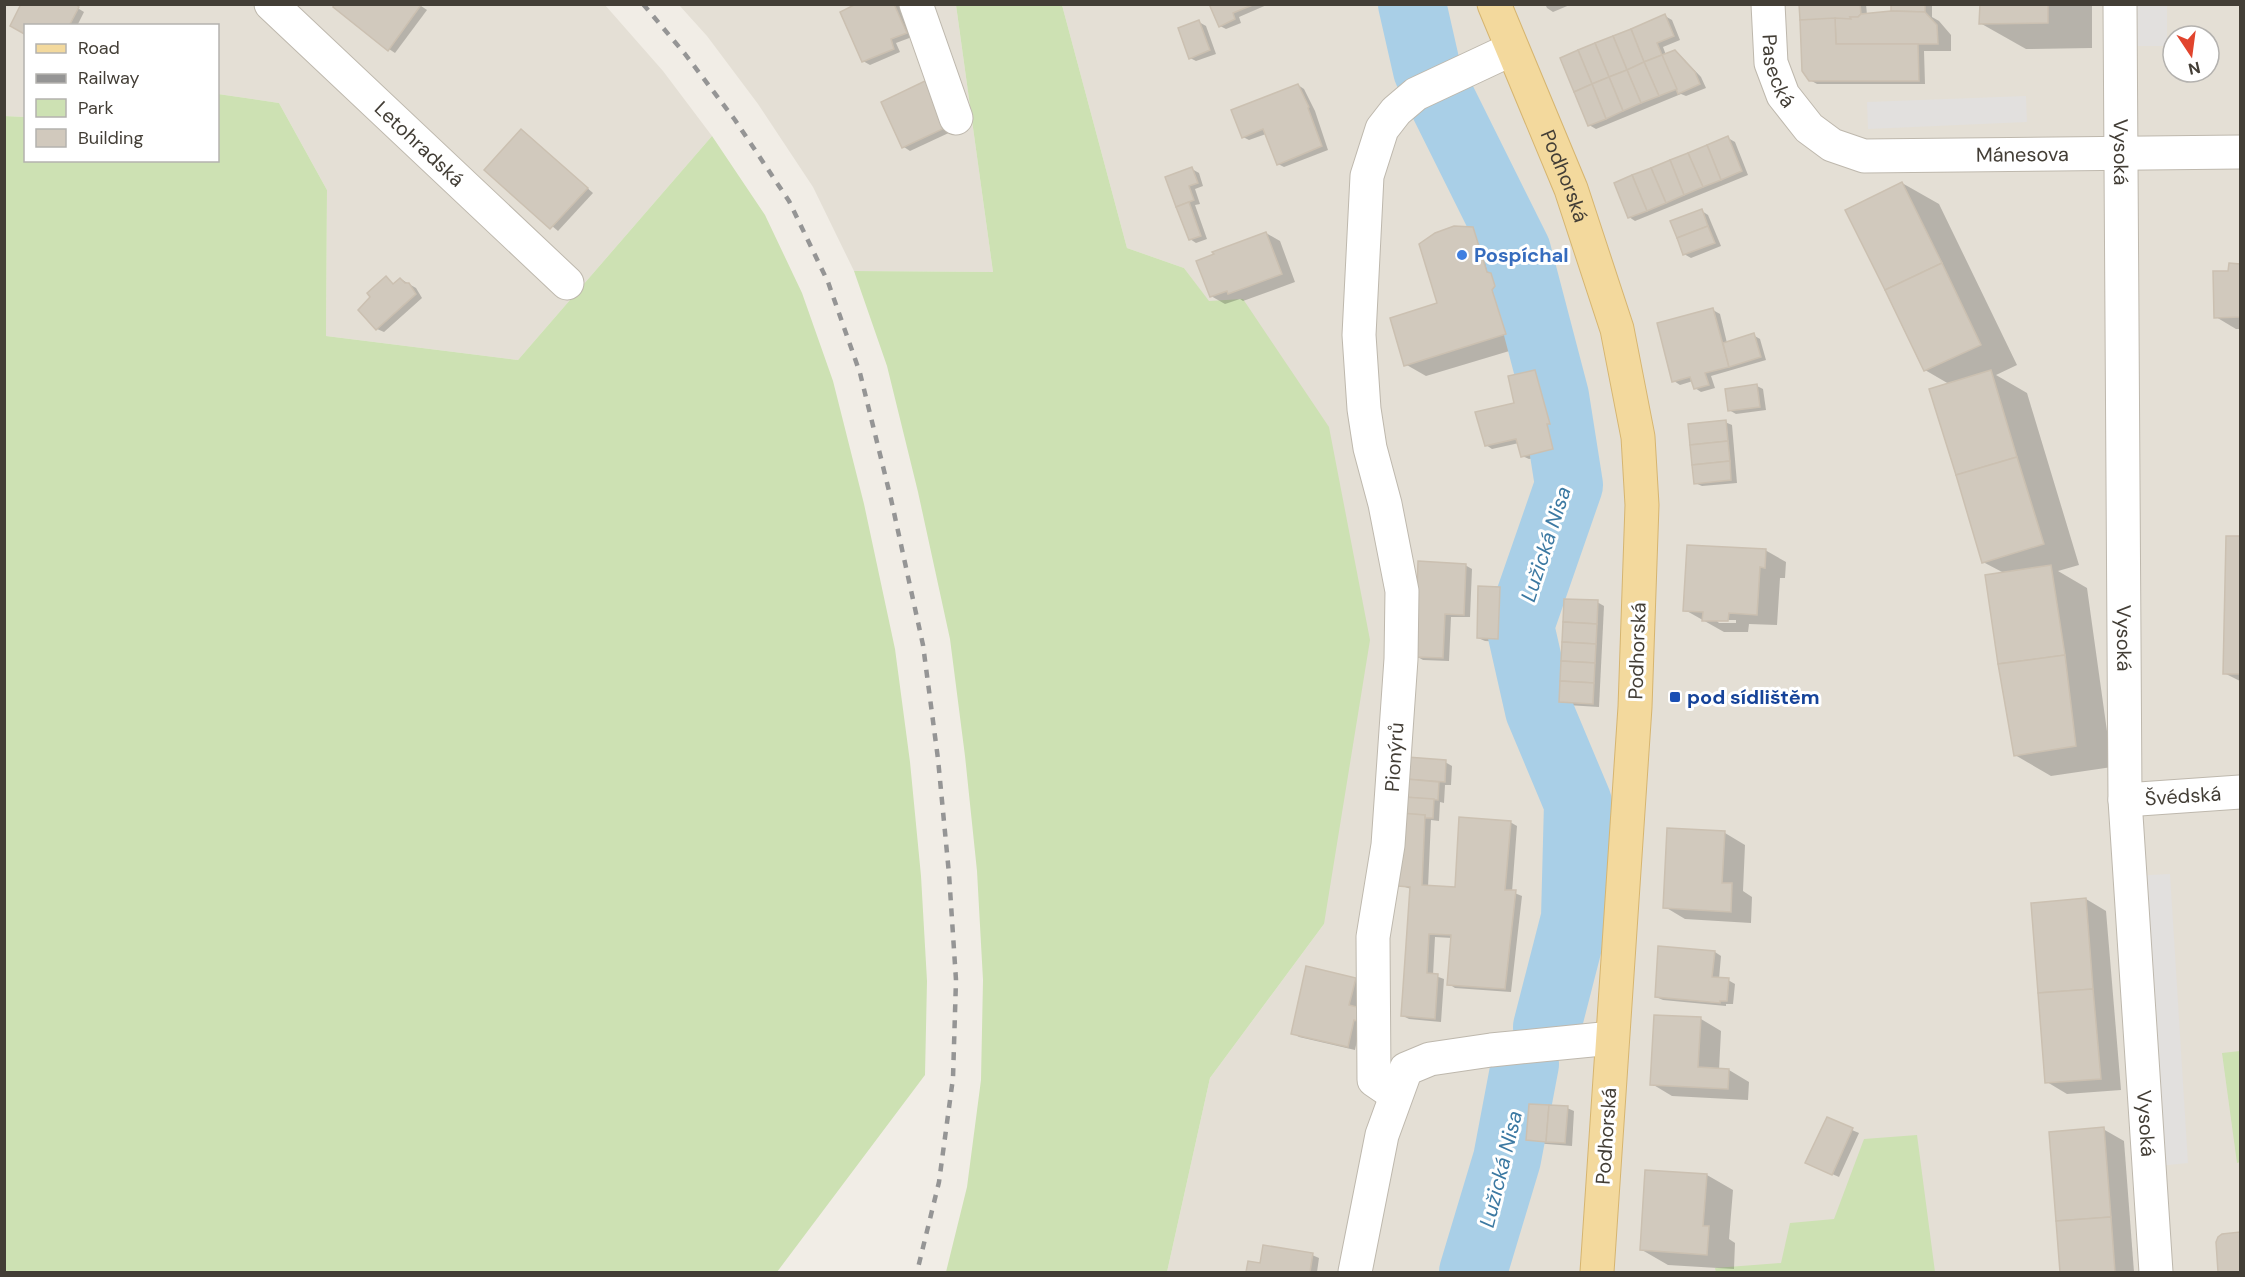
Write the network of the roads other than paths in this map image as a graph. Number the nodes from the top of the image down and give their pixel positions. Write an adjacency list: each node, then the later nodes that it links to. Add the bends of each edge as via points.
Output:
1 (271, 4): 11 (street, Letohradská)
2 (916, 4): 7 (street)
3 (1494, 4): 6 (main road, Podhorská)
4 (2120, 4): 9 (street, Vysoká)
5 (1769, 20): 8 (street, Pasecká, via 1771,63 1783,96)
6 (1512, 49): 14 (main road, Podhorská, via 1571,189 1617,329 1638,437 1642,505 1635,707); 15 (street, Pionýrů, via 1416,94 1396,111 1382,129 1367,176 1359,335 1364,409 1402,591 1388,845 1373,937 1374,1080)
7 (956, 118)
8 (1809, 128): 9 (street, Mánesova, via 1832,145 1864,156)
9 (2120, 152): 10 (street, Mánesova); 13 (street, Vysoká)
10 (2241, 152)
11 (567, 283)
12 (2241, 792): 13 (street, Švédská)
13 (2125, 800): 18 (street, Vysoká)
14 (1612, 1038): 15 (street, via 1430,1059 1406,1070); 17 (main road, Podhorská)
15 (1396, 1095): 16 (street, via 1382,1135)
16 (1354, 1272)
17 (1597, 1272)
18 (2156, 1272)

